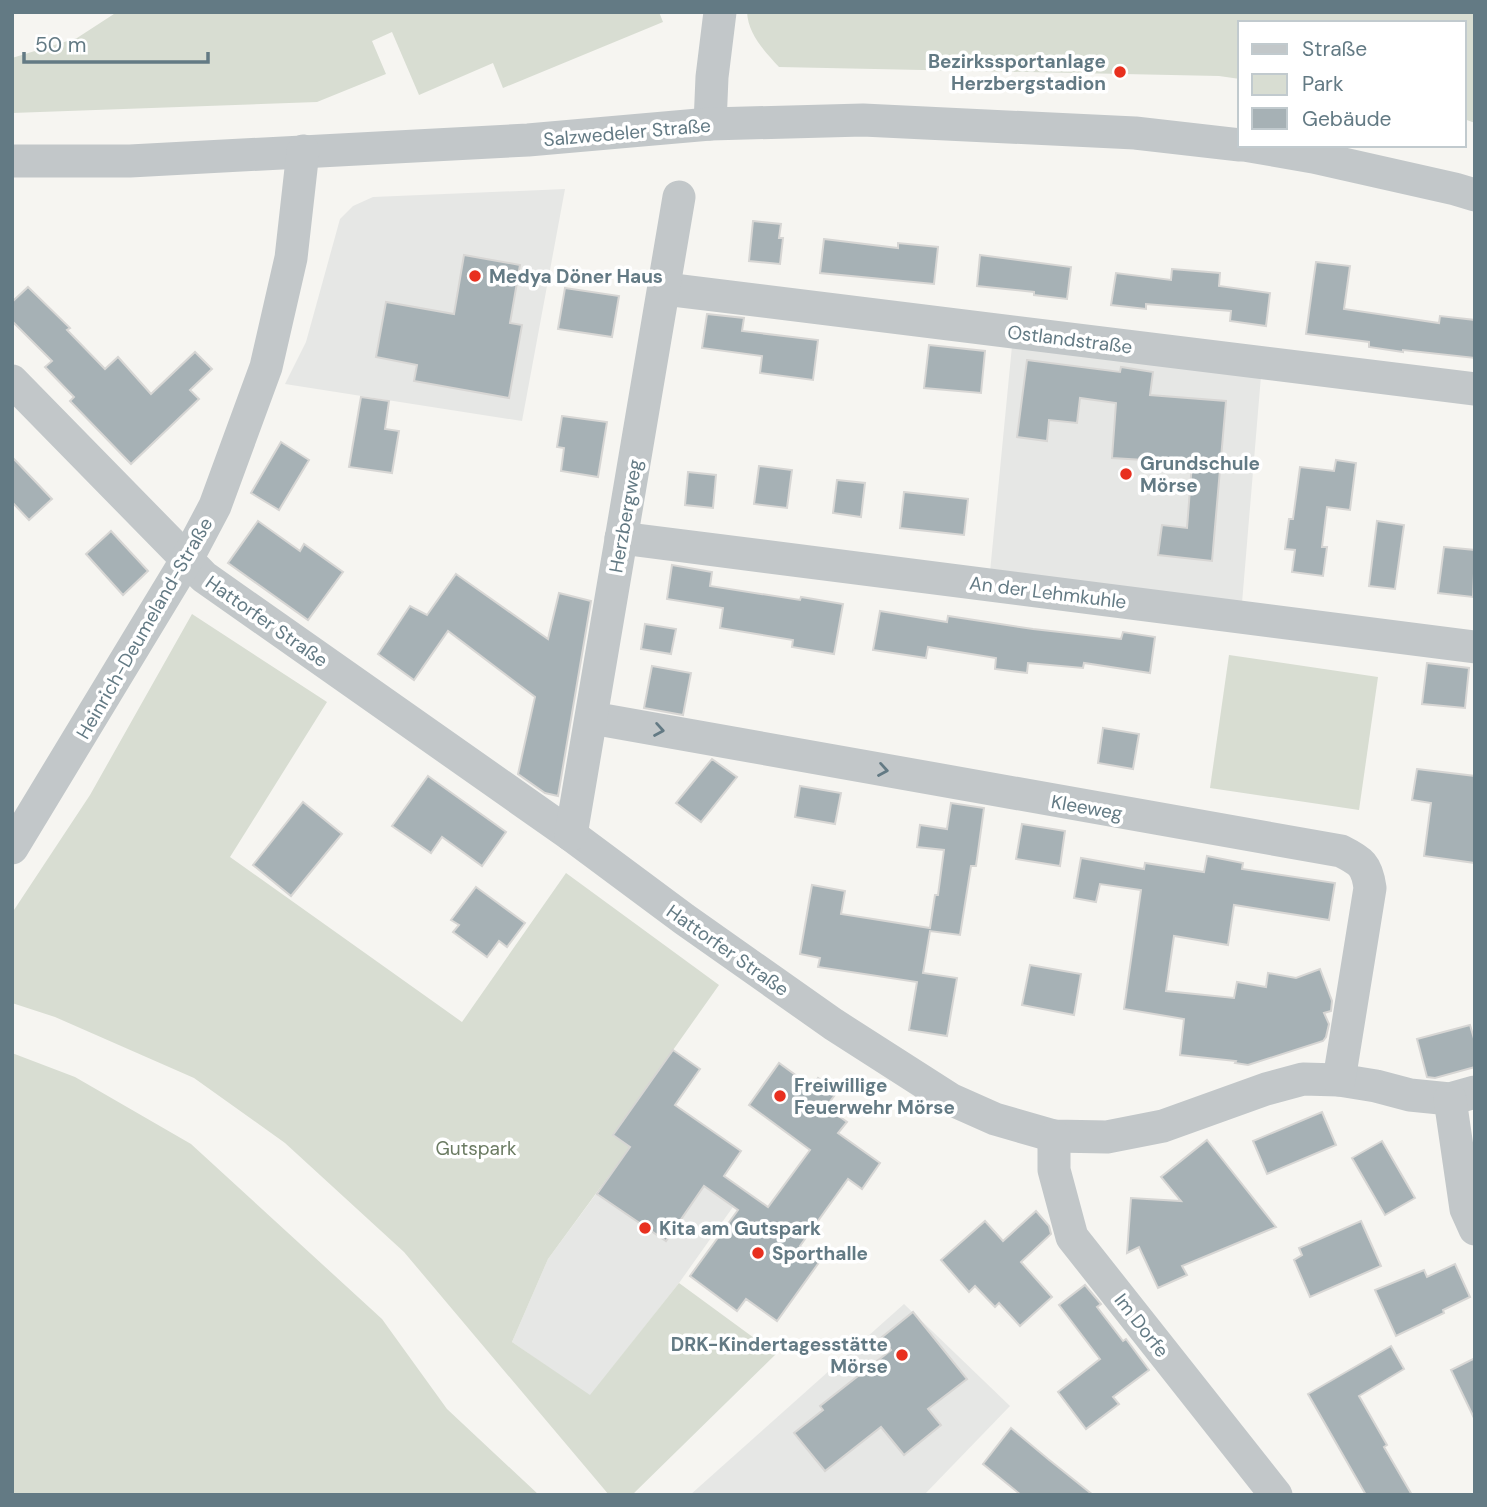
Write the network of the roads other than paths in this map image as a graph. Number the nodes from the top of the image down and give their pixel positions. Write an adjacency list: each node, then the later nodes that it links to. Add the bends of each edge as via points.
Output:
1 (720, 12): 2 (street)
2 (710, 124): 3 (street, Salzwedeler Straße, via 863,120 1135,132); 5 (street, Salzwedeler Straße, via 528,140)
3 (1238, 145)
4 (1254, 147): 7 (street, Salzwedeler Straße)
5 (303, 150): 6 (street, Salzwedeler Straße, via 130,161); 13 (street, Heinrich-Deumeland-Straße, via 291,258 266,366 215,506)
6 (12, 161)
7 (1475, 195)
8 (679, 197): 9 (street, Herzbergweg)
9 (665, 289): 11 (street, Ostlandstraße); 12 (street, Herzbergweg)
10 (12, 381): 13 (street, Hattorfer Straße)
11 (1475, 389)
12 (621, 538): 14 (street, An der Lehmkuhle); 15 (street, Herzbergweg)
13 (187, 559): 16 (street, Hattorfer Straße, via 204,576); 17 (street, Heinrich-Deumeland-Straße)
14 (1475, 647)
15 (592, 718): 16 (street, Herzbergweg); 18 (street, Kleeweg, one-way to 18, via 1341,851 1359,860 1368,873 1370,888)
16 (571, 835): 20 (street, Hattorfer Straße, via 832,1024 909,1074 995,1119)
17 (12, 848)
18 (1339, 1080): 19 (street, Hattorfer Straße, via 1410,1096); 20 (street, Hattorfer Straße, via 1303,1079 1163,1126 1107,1137)
19 (1462, 1096): 21 (street, Hattorfer Straße, via 1466,1209)
20 (1054, 1136): 22 (street, Im Dorfe, via 1054,1170 1072,1237)
21 (1475, 1229)
22 (1276, 1495)

